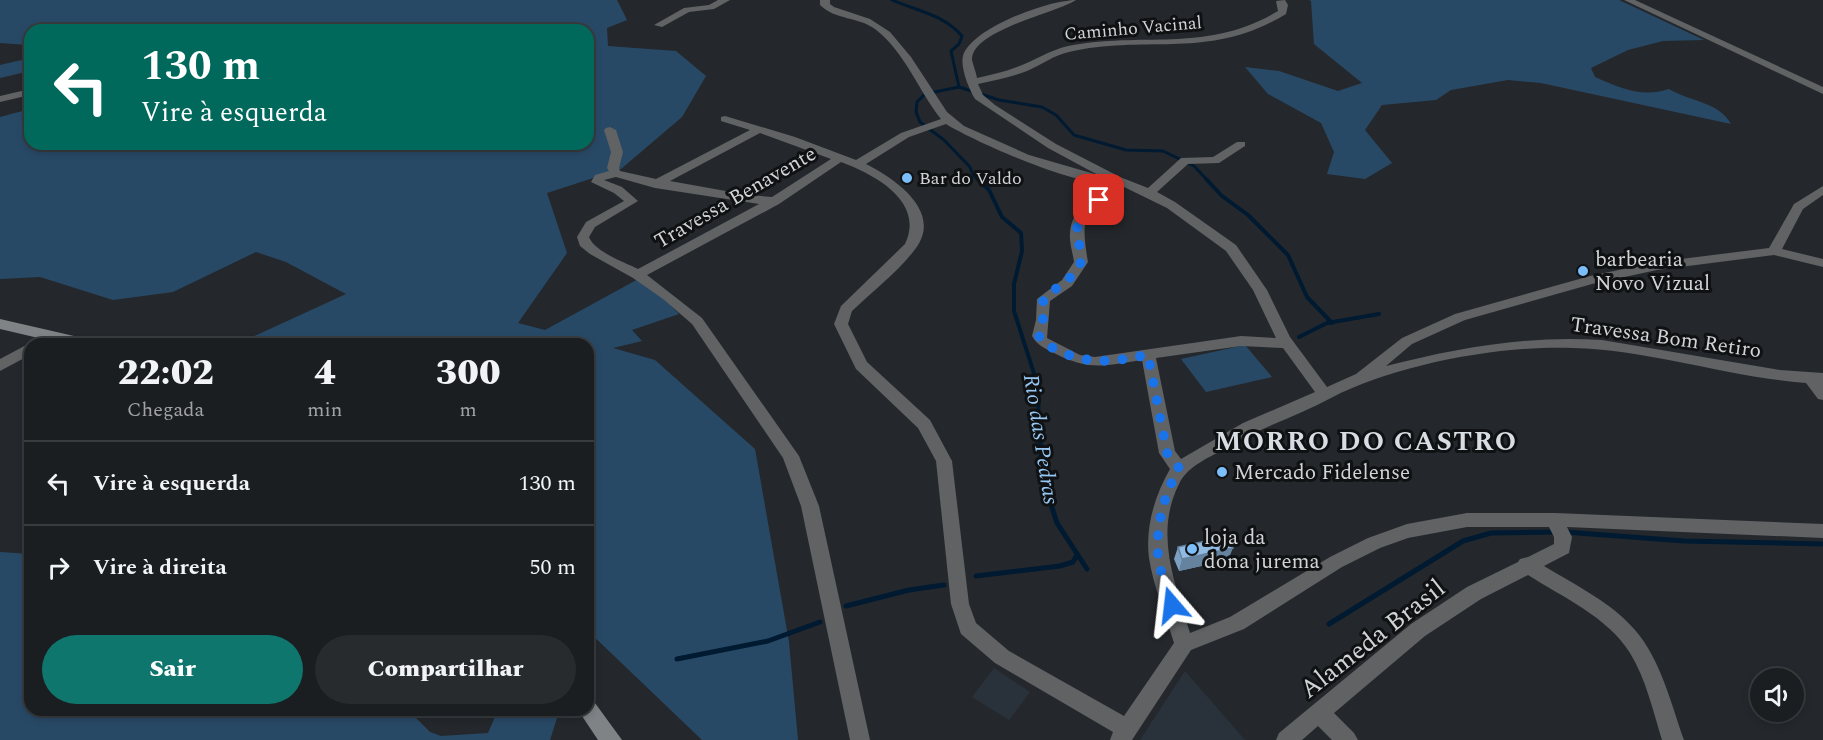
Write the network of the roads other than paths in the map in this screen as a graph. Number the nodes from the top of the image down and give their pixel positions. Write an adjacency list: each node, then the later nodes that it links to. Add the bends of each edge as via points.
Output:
1 (725, 0): 6 (street, via 687,10)
2 (825, 0): 12 (street, via 831,10 883,30)
3 (1071, 0): 7 (street, via 1013,22 975,43 968,52)
4 (1628, 0): 8 (street)
5 (1281, 1): 7 (street, Caminho Vacinal, via 1283,12 1250,30 1165,44 1105,44 1068,49 1023,68)
6 (659, 25)
7 (974, 82): 19 (street, via 979,97 1015,124)
8 (1823, 91)
9 (24, 93): 10 (street)
10 (0, 99)
11 (725, 118): 13 (street)
12 (947, 120): 17 (street, via 905,135); 19 (street, via 1045,164)
13 (760, 129): 16 (street); 20 (street)
14 (610, 130): 18 (street, via 617,152 613,168)
15 (1241, 144): 22 (street, via 1215,161 1185,160)
16 (840, 158): 17 (street, Travessa Benavente); 23 (street, Travessa Benavente)
17 (857, 164): 46 (street, Travessa Benavente, via 880,175 907,198 919,227 911,246 846,309 841,324 861,365 924,424 944,461 960,604 968,628 1002,657)
18 (616, 172): 20 (street); 26 (street, via 597,182 632,201 590,225 583,237 595,251)
19 (1118, 181): 22 (street); 33 (street, via 1079,219 1076,237 1081,262 1067,283 1042,303 1039,336 1046,345 1086,361)
20 (656, 184): 23 (street)
21 (1823, 190): 24 (street, via 1798,207)
22 (1149, 193): 31 (street, via 1193,218 1237,255)
23 (776, 201): 26 (street, Travessa Benavente)
24 (1774, 251): 25 (street); 35 (street, via 1657,266 1590,280 1460,317 1413,337)
25 (1823, 264)
26 (638, 275): 48 (street, via 697,321 791,456 810,506)
27 (0, 324): 28 (main road)
28 (51, 335): 29 (street); 30 (main road)
29 (46, 338)
30 (63, 338)
31 (1287, 343): 33 (street, via 1241,341); 37 (street)
32 (24, 352): 34 (street)
33 (1148, 355): 39 (street, via 1167,453)
34 (0, 366)
35 (1361, 378): 36 (street, Travessa Bom Retiro, via 1457,354 1568,343); 37 (street)
36 (1817, 378): 38 (street)
37 (1325, 395): 39 (street, via 1249,427)
38 (1823, 395)
39 (1179, 468): 43 (street, via 1161,514 1158,557)
40 (1555, 520): 41 (street); 42 (street, Alameda Brasil, via 1563,537 1563,548); 43 (street, via 1467,520 1407,531 1336,562 1237,623)
41 (1823, 531)
42 (1526, 564): 44 (street, Alameda Brasil, via 1418,630); 51 (street, via 1619,626 1635,645)
43 (1184, 644): 46 (street)
44 (1318, 713): 49 (street, Alameda Brasil); 50 (street)
45 (593, 716): 47 (main road)
46 (1123, 734)
47 (611, 740)
48 (861, 740)
49 (1286, 740)
50 (1347, 740)
51 (1673, 740)

